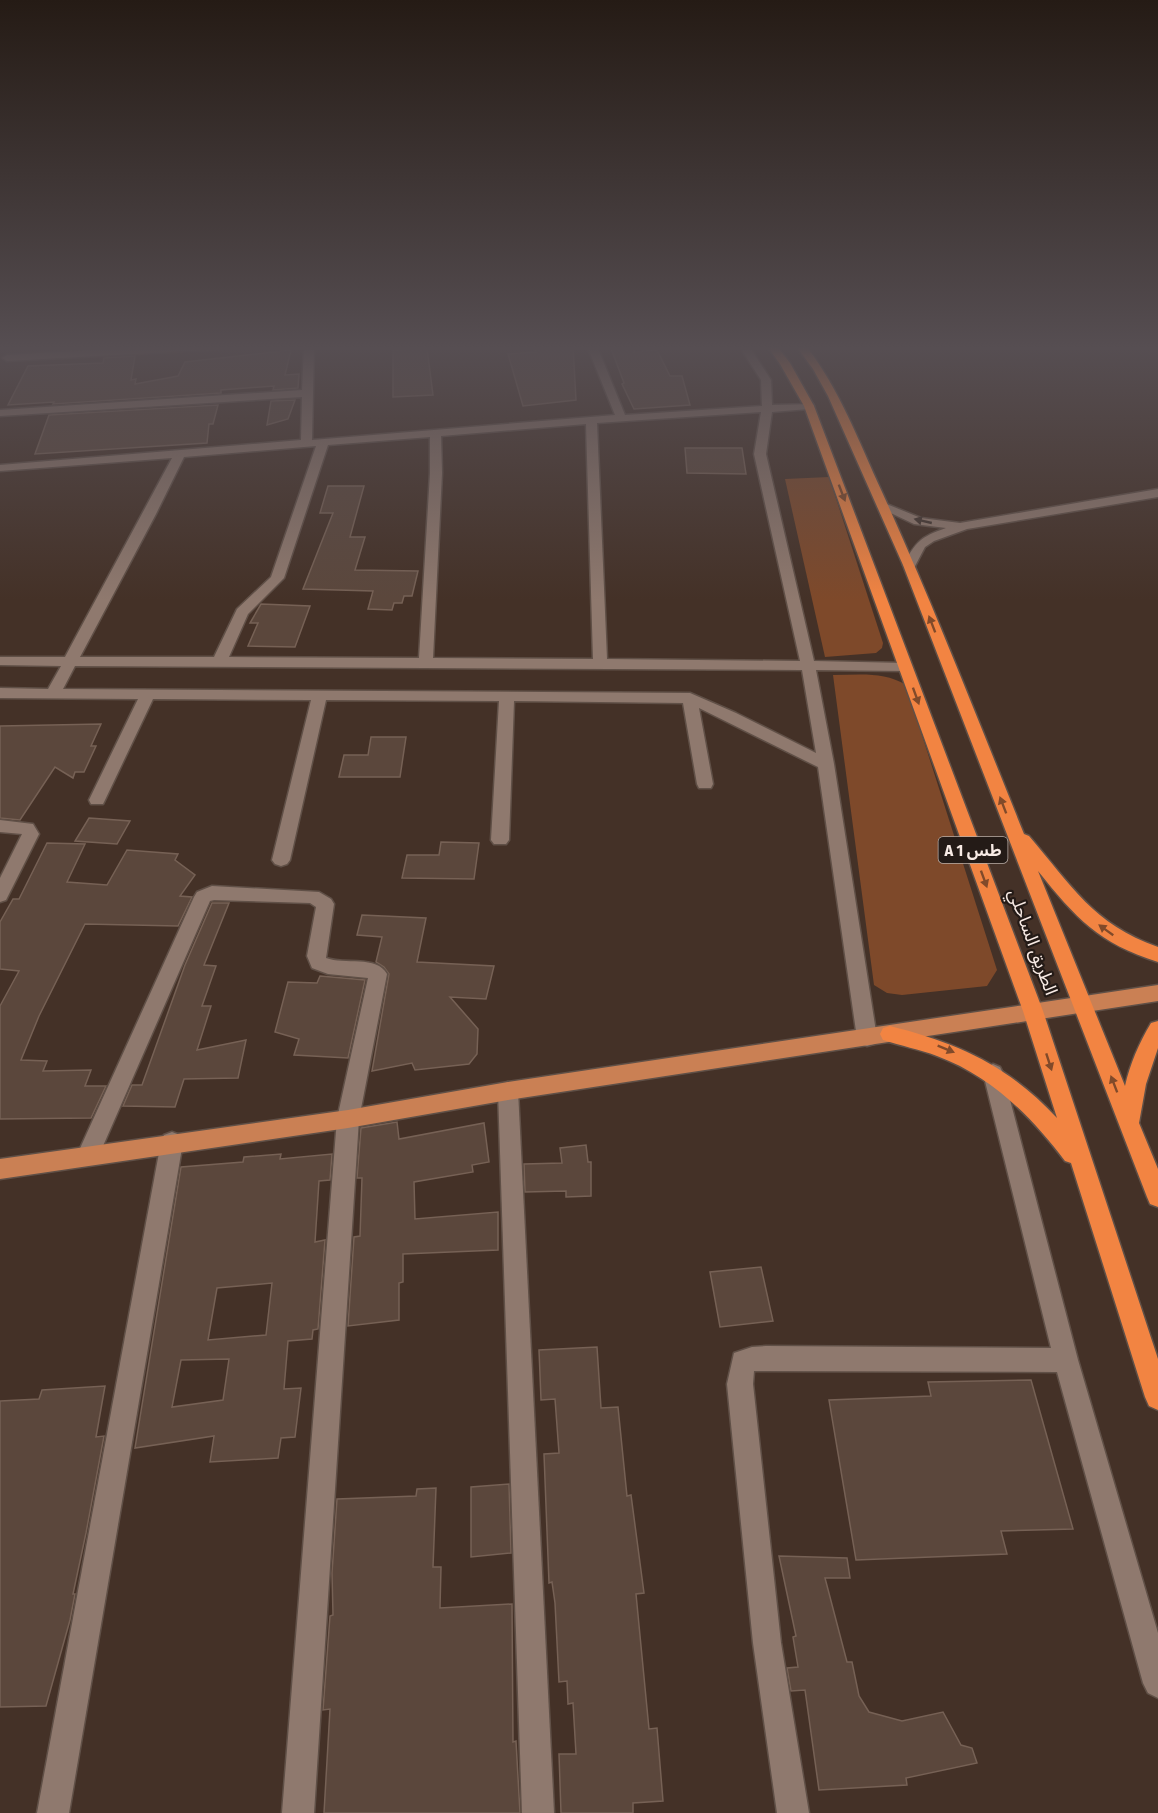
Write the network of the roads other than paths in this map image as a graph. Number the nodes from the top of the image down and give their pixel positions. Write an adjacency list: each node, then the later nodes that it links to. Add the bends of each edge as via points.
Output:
1 (306, 431): 9 (street)
2 (466, 431): 7 (street)
3 (591, 431): 19 (street)
4 (764, 431): 21 (street, via 760,454)
5 (818, 431): 22 (highway, الطريق الساحلي / A 1 طس, one-way to 22)
6 (849, 431): 13 (highway, الطريق الساحلي / A 1 طس)
7 (435, 433): 8 (street); 20 (street)
8 (323, 442): 9 (street); 18 (street, via 277,578 242,612)
9 (306, 443): 10 (street)
10 (180, 453): 11 (street); 17 (street)
11 (0, 468)
12 (1158, 493): 14 (street)
13 (885, 507): 14 (street, one-way to 13, via 918,521); 15 (highway, الطريق الساحلي / A 1 طس)
14 (964, 526): 15 (street, via 920,545)
15 (909, 565): 33 (highway, الطريق الساحلي / A 1 طس, one-way to 15)
16 (0, 662): 17 (street)
17 (69, 662): 18 (street); 24 (street)
18 (219, 663): 20 (street)
19 (600, 663): 20 (street); 21 (street)
20 (426, 664)
21 (808, 665): 22 (street); 29 (street)
22 (905, 667): 40 (highway, الطريق الساحلي / A 1 طس, one-way to 40)
23 (0, 693): 24 (street)
24 (53, 693): 25 (street)
25 (148, 693): 26 (street); 31 (street)
26 (320, 695): 27 (street); 35 (street)
27 (507, 696): 28 (street); 34 (street)
28 (690, 698): 29 (street); 30 (street)
29 (826, 764): 43 (street)
30 (705, 784)
31 (97, 800)
32 (0, 826): 36 (street, via 27,828 31,834)
33 (1012, 828): 37 (highway, one-way to 33, via 1134,947 1091,919); 39 (highway, الطريق الساحلي / A 1 طس)
34 (500, 840)
35 (281, 860)
36 (0, 895)
37 (1158, 955)
38 (1158, 993): 39 (main road)
39 (1082, 1003): 40 (main road); 47 (highway, الطريق الساحلي / A 1 طس, one-way to 39)
40 (1033, 1011): 42 (main road); 51 (highway, الطريق الساحلي / A 1 طس, one-way to 51)
41 (1158, 1029): 47 (highway, via 1138,1068)
42 (890, 1034): 43 (main road); 44 (highway, one-way to 44, via 943,1047)
43 (867, 1038): 45 (main road)
44 (993, 1073): 51 (highway, via 1043,1115); 53 (street)
45 (508, 1091): 46 (main road); 58 (street)
46 (348, 1119): 48 (main road); 49 (street, via 377,972 319,963 316,956 326,908 318,899 208,893); 57 (street)
47 (1130, 1125): 52 (highway, الطريق الساحلي / A 1 طس)
48 (172, 1142): 49 (main road); 56 (street)
49 (88, 1155): 50 (main road)
50 (0, 1169)
51 (1084, 1170): 54 (highway, الطريق الساحلي / A 1 طس)
52 (1158, 1197)
53 (1066, 1360): 55 (street); 59 (street, via 766,1358 743,1362 740,1384 767,1642)
54 (1158, 1397)
55 (1158, 1683)
56 (53, 1813)
57 (298, 1813)
58 (538, 1813)
59 (793, 1813)

